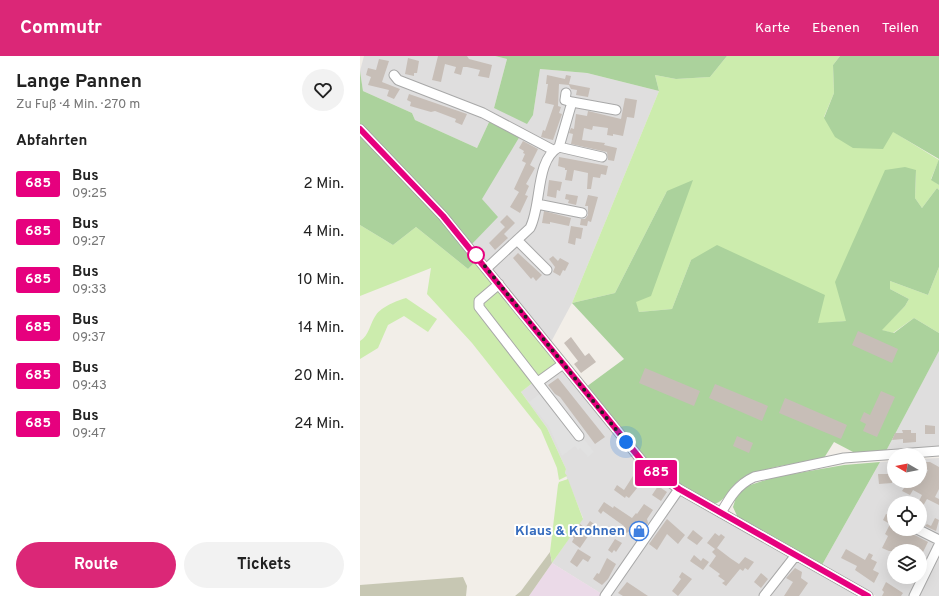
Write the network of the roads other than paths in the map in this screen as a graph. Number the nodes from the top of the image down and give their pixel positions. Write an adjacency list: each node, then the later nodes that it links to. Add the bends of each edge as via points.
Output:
1 (394, 75): 6 (street, via 398,80 483,113)
2 (566, 93): 3 (street, via 565,100)
3 (572, 102): 4 (street); 6 (street)
4 (616, 110)
5 (360, 129): 11 (street, via 412,182)
6 (556, 148): 7 (street); 8 (street, via 548,157 542,171)
7 (602, 157)
8 (537, 204): 9 (street); 10 (street, via 530,228)
9 (582, 213)
10 (517, 240): 11 (street); 12 (street)
11 (487, 268): 13 (street)
12 (547, 270)
13 (499, 284): 14 (street); 15 (street, via 479,301 479,307)
14 (560, 365): 15 (street); 18 (street, via 642,461)
15 (538, 382): 16 (street)
16 (579, 436)
17 (939, 451): 19 (street, via 844,458 754,477 743,482 733,492)
18 (679, 489): 19 (street); 24 (street)
19 (721, 513): 23 (street)
20 (927, 534): 21 (street)
21 (939, 540)
22 (939, 545): 27 (street)
23 (796, 555): 25 (street); 26 (street)
24 (605, 596)
25 (764, 596)
26 (868, 596)
27 (914, 596)

